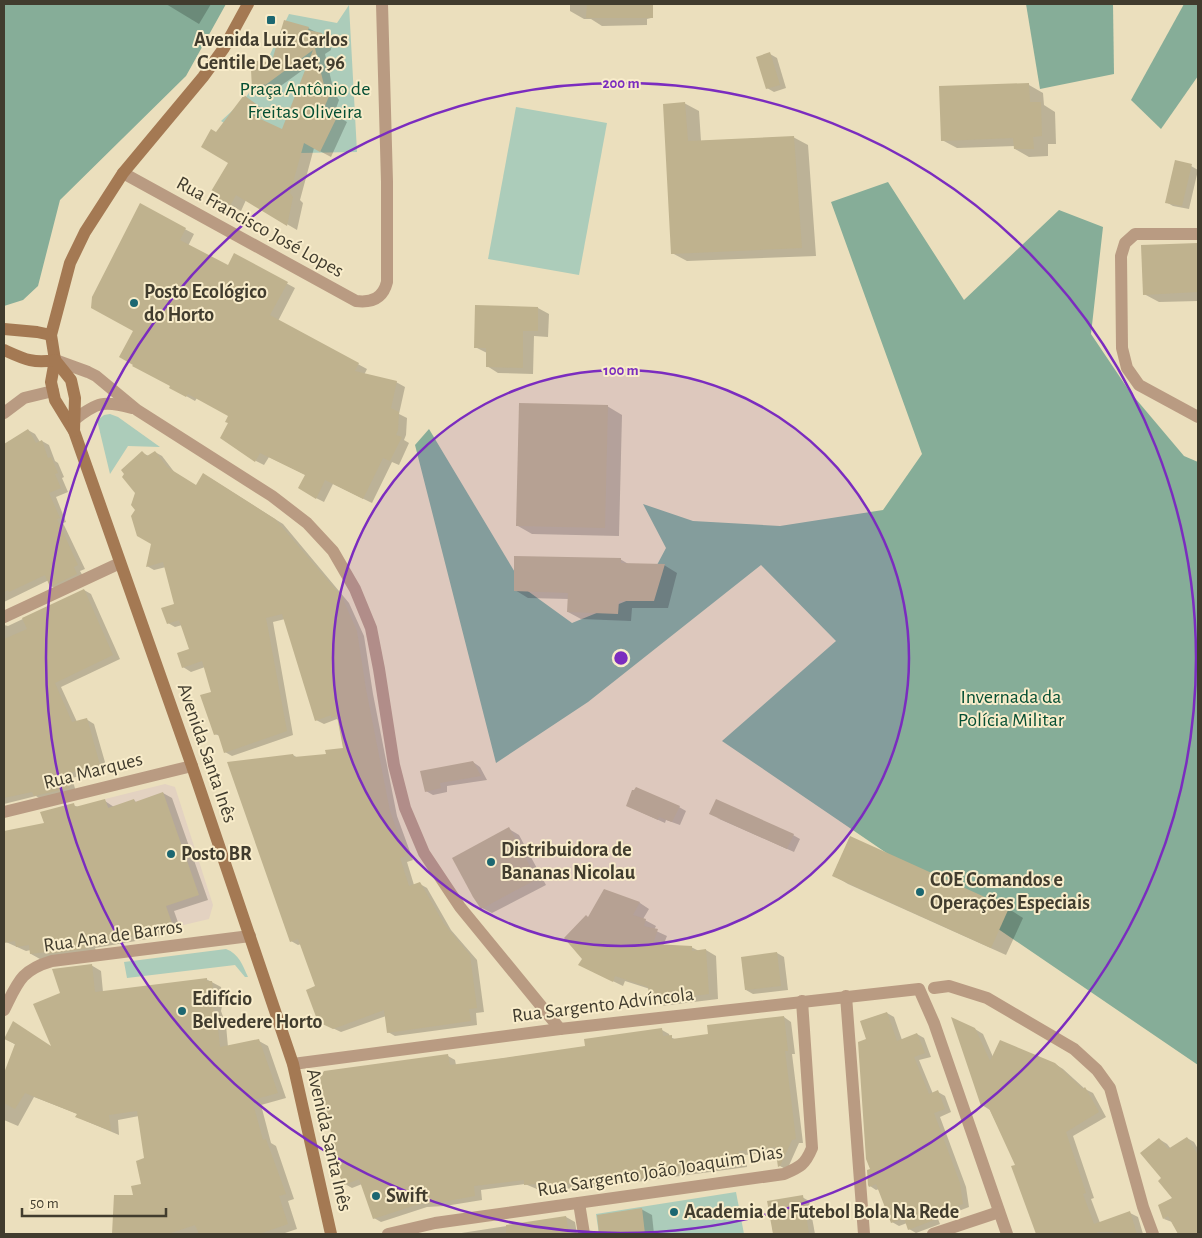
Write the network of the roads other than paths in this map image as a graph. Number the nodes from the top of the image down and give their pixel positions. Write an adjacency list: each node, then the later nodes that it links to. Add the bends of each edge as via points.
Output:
1 (248, 4): 3 (main road, via 203,78)
2 (382, 4): 3 (street, Rua Francisco José Lopes, via 388,282 382,295 366,302 356,301)
3 (123, 173): 6 (main road, via 85,232 70,263)
4 (1198, 234): 12 (street, via 1135,234 1125,243 1121,256 1122,348 1127,368 1139,385)
5 (4, 330): 6 (main road)
6 (51, 335): 8 (main road)
7 (4, 350): 8 (main road, via 40,363)
8 (55, 360): 9 (main road, Avenida Santa Inês, via 51,382); 10 (street, via 96,376); 13 (main road, Avenida Santa Inês, via 71,380 75,398)
9 (53, 391): 11 (street, via 24,398); 13 (main road, Avenida Santa Inês, via 55,400)
10 (137, 410): 13 (street, via 107,403 88,409); 23 (street, via 272,496 306,523 333,551 355,589 371,628 394,765 405,808 424,853 460,908)
11 (4, 413)
12 (1198, 417)
13 (74, 426): 14 (main road, Avenida Santa Inês)
14 (120, 563): 15 (street); 16 (main road, Avenida Santa Inês)
15 (4, 617)
16 (192, 766): 17 (street, Rua Marques); 18 (main road, Avenida Santa Inês)
17 (4, 812)
18 (250, 936): 22 (street, Rua Ana de Barros, via 38,965 16,985); 24 (main road, Avenida Santa Inês)
19 (934, 988): 33 (street, via 949,986 987,998 1074,1049 1097,1070 1110,1088)
20 (846, 996): 21 (street, Rua Sargento Advíncola); 26 (street, Rua Sargento Advíncola, via 919,989 934,1023); 30 (street)
21 (802, 1001): 23 (street, Rua Sargento Advíncola); 25 (street, Rua Sargento João Joaquim Dias, via 812,1148 801,1167 777,1175)
22 (4, 1010)
23 (560, 1029): 24 (street, Rua Sargento Advíncola)
24 (293, 1064): 27 (main road, Avenida Santa Inês)
25 (579, 1203): 28 (street, Rua Sargento João Joaquim Dias, via 435,1223); 29 (street)
26 (999, 1212): 31 (street); 32 (street)
27 (331, 1234)
28 (388, 1234)
29 (584, 1234)
30 (864, 1234)
31 (933, 1234)
32 (1007, 1234)
33 (1153, 1234)

